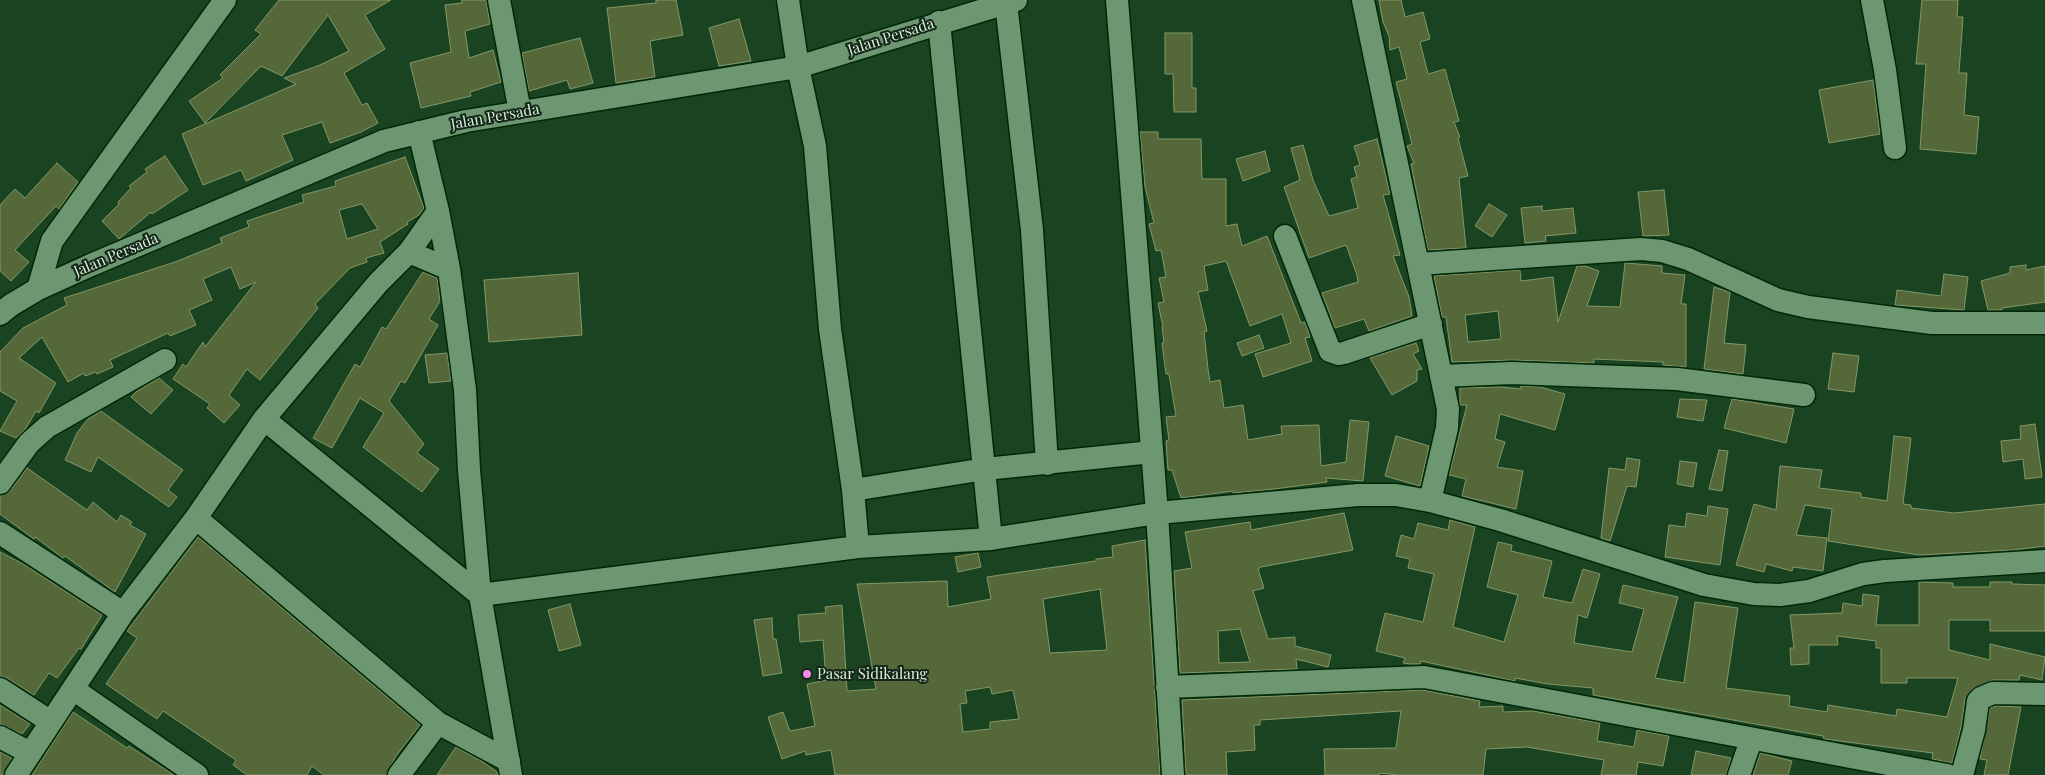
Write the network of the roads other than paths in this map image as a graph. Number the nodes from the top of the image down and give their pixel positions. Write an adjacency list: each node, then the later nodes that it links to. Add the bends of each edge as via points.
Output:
1 (225, 0): 15 (street)
2 (499, 0): 10 (street)
3 (788, 0): 9 (street)
4 (1117, 0): 28 (street)
5 (1364, 0): 17 (street)
6 (1872, 0): 12 (street)
7 (1011, 2): 8 (street, Jalan Persada); 29 (street, via 1032,230)
8 (939, 22): 9 (street, Jalan Persada); 30 (street)
9 (798, 67): 10 (street, Jalan Persada); 32 (street, via 815,146 830,329)
10 (520, 112): 11 (street, Jalan Persada)
11 (419, 132): 13 (street); 18 (street, Jalan Persada, via 384,142)
12 (1895, 148)
13 (438, 211): 16 (street); 19 (street)
14 (1285, 236): 23 (street, via 1330,351 1344,353)
15 (52, 241): 18 (street, via 71,263); 20 (street)
16 (409, 252): 19 (street); 27 (street, via 378,283)
17 (1418, 264): 22 (street, via 1616,249 1662,251 1688,259 1778,300 1808,308 1932,323); 23 (street)
18 (92, 265): 20 (street, Jalan Persada)
19 (448, 269): 40 (street, via 465,390)
20 (38, 289): 21 (street, Jalan Persada)
21 (0, 314)
22 (2045, 323)
23 (1431, 324): 25 (street)
24 (165, 360): 31 (street, via 47,427 29,444)
25 (1441, 376): 26 (street, via 1512,374 1677,379); 33 (street, via 1448,409 1447,428)
26 (1804, 395)
27 (264, 419): 35 (street); 40 (street)
28 (1152, 452): 29 (street); 34 (street)
29 (1047, 464): 30 (street)
30 (985, 469): 32 (street); 37 (street)
31 (0, 483)
32 (853, 490): 38 (street)
33 (1430, 501): 34 (street, via 1396,494 1358,495); 39 (street, via 1704,585 1754,594 1809,591 1863,574 1885,571)
34 (1157, 513): 37 (street); 42 (street)
35 (196, 518): 41 (street); 47 (street)
36 (0, 533): 41 (street)
37 (991, 539): 38 (street)
38 (858, 547): 40 (street)
39 (2045, 561)
40 (480, 595): 51 (street)
41 (123, 613): 44 (street)
42 (1167, 687): 49 (street, via 1424,677); 55 (street)
43 (0, 689): 46 (street)
44 (73, 689): 46 (street); 53 (street)
45 (2045, 694): 58 (street, via 1993,693 1981,698)
46 (51, 722): 50 (street)
47 (438, 723): 51 (street); 54 (street)
48 (0, 737): 50 (street)
49 (1751, 740): 56 (street); 57 (street)
50 (30, 753): 52 (street)
51 (510, 768)
52 (16, 775)
53 (197, 775)
54 (398, 775)
55 (1173, 775)
56 (1739, 775)
57 (1947, 775)
58 (1962, 775)

